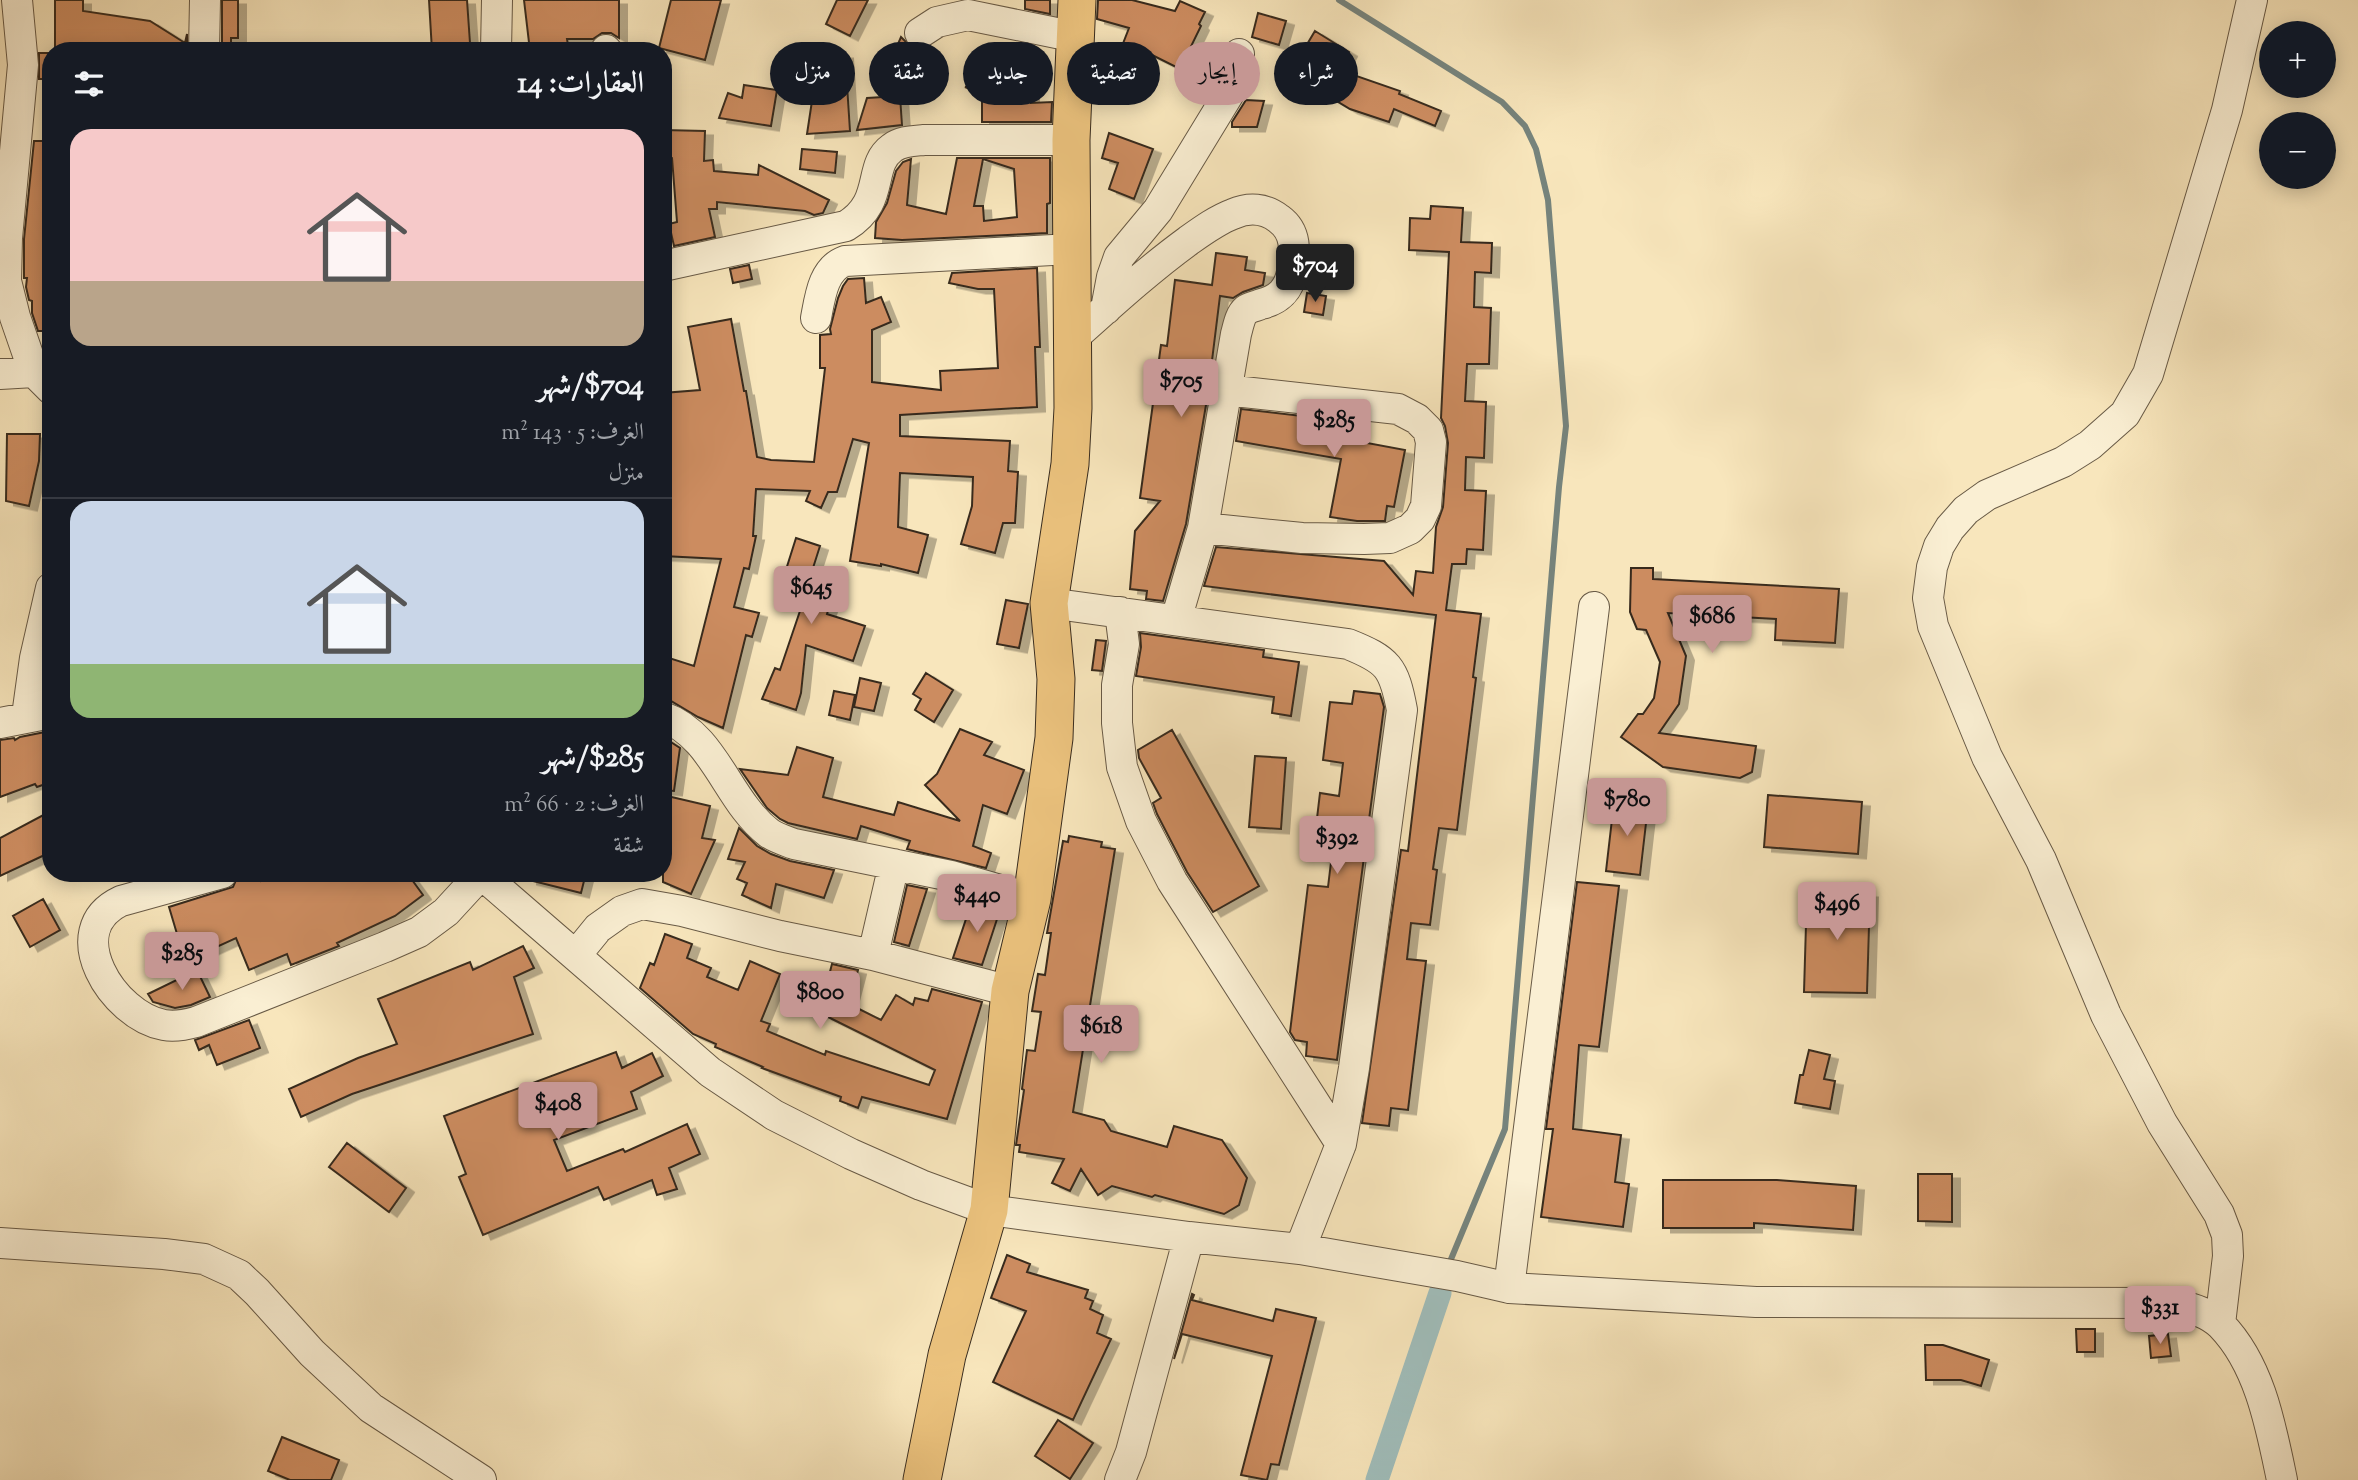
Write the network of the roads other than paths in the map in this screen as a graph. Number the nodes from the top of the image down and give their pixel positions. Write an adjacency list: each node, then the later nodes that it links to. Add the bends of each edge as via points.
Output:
1 (17, 0): 12 (street, via 23,65)
2 (205, 0): 8 (street)
3 (497, 0): 9 (street)
4 (1077, 0): 7 (main road)
5 (2252, 0): 44 (street, via 2223,123 2148,373 2136,397 2125,414 2090,445 1987,495 1966,510 1939,546 1928,598 1933,626 1987,757 2041,860 2106,1015 2162,1123 2219,1214 2228,1256)
6 (920, 33): 7 (street, via 937,22 968,15)
7 (1076, 37): 11 (main road)
8 (204, 42)
9 (496, 42)
10 (1222, 105): 15 (street, via 1158,210 1119,257)
11 (1071, 140): 13 (main road); 14 (street, via 903,143 886,154 868,207 846,226)
12 (5, 193): 19 (street, via 6,281 15,317)
13 (1071, 249): 16 (street, via 845,261 828,274); 17 (main road)
14 (672, 264)
15 (1105, 309): 17 (street); 21 (street, via 1206,228 1234,213 1257,209 1271,213 1295,241 1292,275 1279,297 1241,317)
16 (816, 318)
17 (1073, 338): 23 (main road, via 1070,464)
18 (0, 374): 20 (street)
19 (42, 378)
20 (42, 380)
21 (1225, 390): 22 (street); 22 (street, via 1398,409 1418,419 1429,430 1431,442 1426,506 1410,529 1390,538 1302,538)
22 (1203, 528): 26 (street)
23 (1049, 603): 25 (street); 34 (main road, via 1056,679 1054,737)
24 (1594, 607): 43 (street)
25 (1120, 612): 26 (street); 38 (street, via 1124,644 1117,723 1122,767 1141,821 1172,881)
26 (1176, 620): 38 (street, via 1348,645 1376,656 1398,687 1402,710)
27 (42, 625): 28 (street)
28 (26, 718)
29 (672, 720): 30 (street, via 702,743 758,824 772,836)
30 (894, 864): 34 (street); 36 (street)
31 (190, 882): 32 (street, via 110,906 95,929 97,965 113,993 141,1016 162,1025 196,1022 419,932 446,912)
32 (473, 882)
33 (489, 882): 35 (street)
34 (1032, 899): 37 (main road)
35 (576, 955): 36 (street, via 598,929 622,911 642,904); 39 (street, via 710,1072 775,1115 920,1185)
36 (873, 955): 37 (street)
37 (1010, 991): 39 (main road)
38 (1341, 1144): 42 (street)
39 (989, 1210): 40 (street); 46 (main road, via 947,1355)
40 (1189, 1237): 42 (street); 47 (street)
41 (0, 1242): 45 (street, via 204,1259 239,1275 371,1408)
42 (1300, 1249): 43 (street)
43 (1509, 1288): 44 (street, via 1756,1302 2157,1301 2198,1310)
44 (2220, 1324): 48 (street, via 2255,1380)
45 (481, 1480)
46 (922, 1480)
47 (1120, 1480)
48 (2282, 1480)

